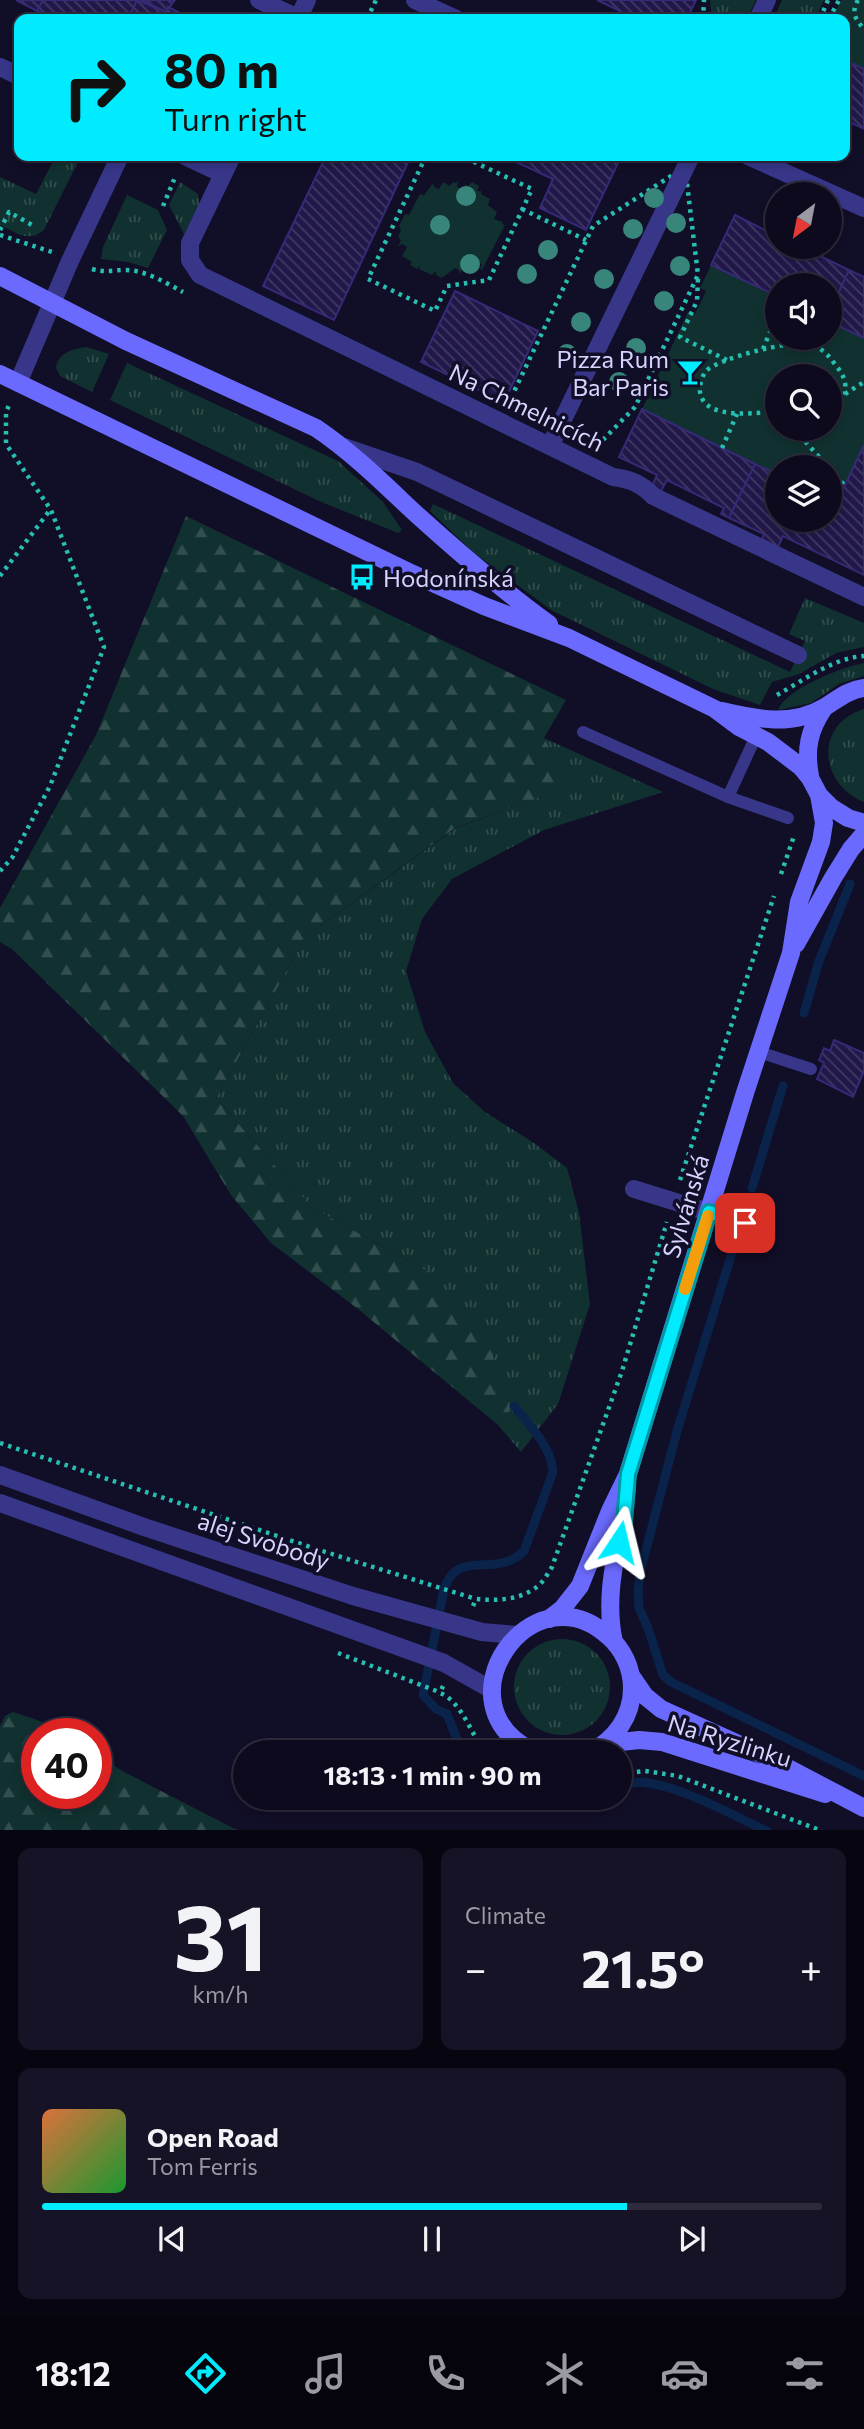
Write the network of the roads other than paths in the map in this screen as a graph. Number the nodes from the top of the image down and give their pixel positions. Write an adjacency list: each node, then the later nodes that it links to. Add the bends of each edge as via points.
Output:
1 (259, 0): 3 (street)
2 (415, 0): 4 (street)
3 (288, 14)
4 (445, 14)
5 (118, 161): 13 (street)
6 (196, 161): 10 (street)
7 (230, 161): 10 (street)
8 (689, 161): 16 (street)
9 (759, 161): 11 (street)
10 (223, 174): 16 (street, Na Chmelnicích, via 190,243 190,260 200,275)
11 (864, 208)
12 (0, 276): 13 (street)
13 (54, 303): 15 (street); 17 (street, via 316,428)
14 (0, 374): 15 (street)
15 (18, 383): 19 (street, via 484,606)
16 (550, 446): 18 (street, Na Chmelnicích, via 645,487 653,496)
17 (344, 447): 19 (street, via 513,598); 20 (street, via 416,472)
18 (864, 597)
19 (569, 638): 23 (street)
20 (798, 655)
21 (864, 688): 22 (street, via 839,696)
22 (824, 708): 23 (street, via 783,720); 26 (street, via 808,741)
23 (715, 709): 25 (street)
24 (583, 732): 28 (lane)
25 (756, 736): 26 (street); 28 (lane)
26 (810, 778): 27 (street)
27 (819, 795): 30 (street, via 848,818); 32 (street, Sylvánská, via 824,823 821,842 799,902)
28 (728, 797): 29 (lane)
29 (788, 818)
30 (864, 823)
31 (864, 834): 32 (street, Sylvánská, via 836,872)
32 (791, 953): 33 (street, Sylvánská)
33 (758, 1052): 34 (lane); 36 (street, Sylvánská)
34 (811, 1069)
35 (634, 1189): 36 (street)
36 (709, 1212): 37 (street); 38 (street, Sylvánská)
37 (763, 1229)
38 (628, 1474): 41 (street, Sylvánská, via 580,1586); 43 (street, Sylvánská, via 609,1597)
39 (0, 1475): 42 (street, alej Svobody, via 353,1595 465,1628)
40 (0, 1503): 45 (street, via 451,1667)
41 (549, 1619): 42 (street); 43 (street, via 584,1622)
42 (517, 1635): 45 (street, via 497,1663)
43 (614, 1642): 44 (street, Na Ryzlinku)
44 (631, 1675): 47 (street, via 628,1713); 49 (street, Na Ryzlinku, via 661,1709 765,1756)
45 (492, 1690): 46 (street, via 505,1728)
46 (516, 1740)
47 (608, 1740)
48 (632, 1741): 49 (street, Na Ryzlinku, via 662,1742)
49 (842, 1798): 50 (street, Na Ryzlinku)
50 (864, 1808)

